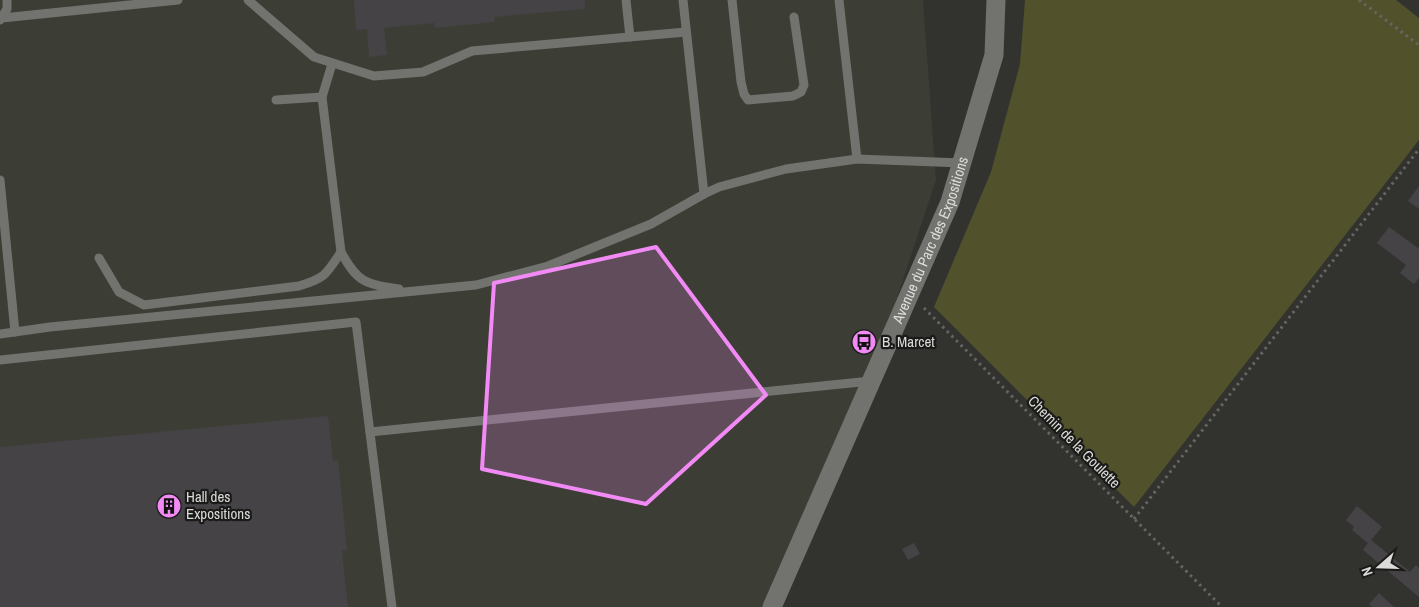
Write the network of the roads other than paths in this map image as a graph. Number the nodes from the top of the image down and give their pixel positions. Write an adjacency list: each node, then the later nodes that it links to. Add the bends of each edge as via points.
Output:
1 (7, 0): 10 (lane, via 7,9)
2 (178, 0): 10 (lane)
3 (248, 0): 13 (lane, via 314,57)
4 (626, 0): 12 (lane)
5 (683, 0): 11 (lane)
6 (732, 0): 9 (lane, via 741,82 748,100 794,96 801,92 804,85)
7 (839, 0): 16 (lane)
8 (996, 0): 17 (street, Avenue du Parc des Expositions, via 994,55)
9 (794, 17)
10 (1, 19)
11 (686, 32): 12 (lane); 19 (lane)
12 (630, 37): 13 (lane, via 472,51 423,72 374,76)
13 (332, 64): 14 (lane)
14 (322, 98): 15 (lane); 20 (lane)
15 (276, 100)
16 (857, 159): 17 (lane); 19 (lane, via 786,170)
17 (962, 163): 26 (street, Avenue du Parc des Expositions, via 950,202)
18 (0, 180): 23 (lane)
19 (704, 194): 22 (lane, via 651,224 548,266 476,285)
20 (341, 252): 21 (lane, via 319,280 299,286 144,304 119,292); 22 (lane, via 351,270 369,284)
21 (99, 258)
22 (413, 291): 23 (lane)
23 (15, 332): 24 (lane)
24 (0, 334)
25 (0, 360): 27 (lane, via 356,322)
26 (871, 381): 27 (lane); 29 (street, Avenue du Parc des Expositions)
27 (370, 432): 28 (lane)
28 (392, 607)
29 (772, 607)

